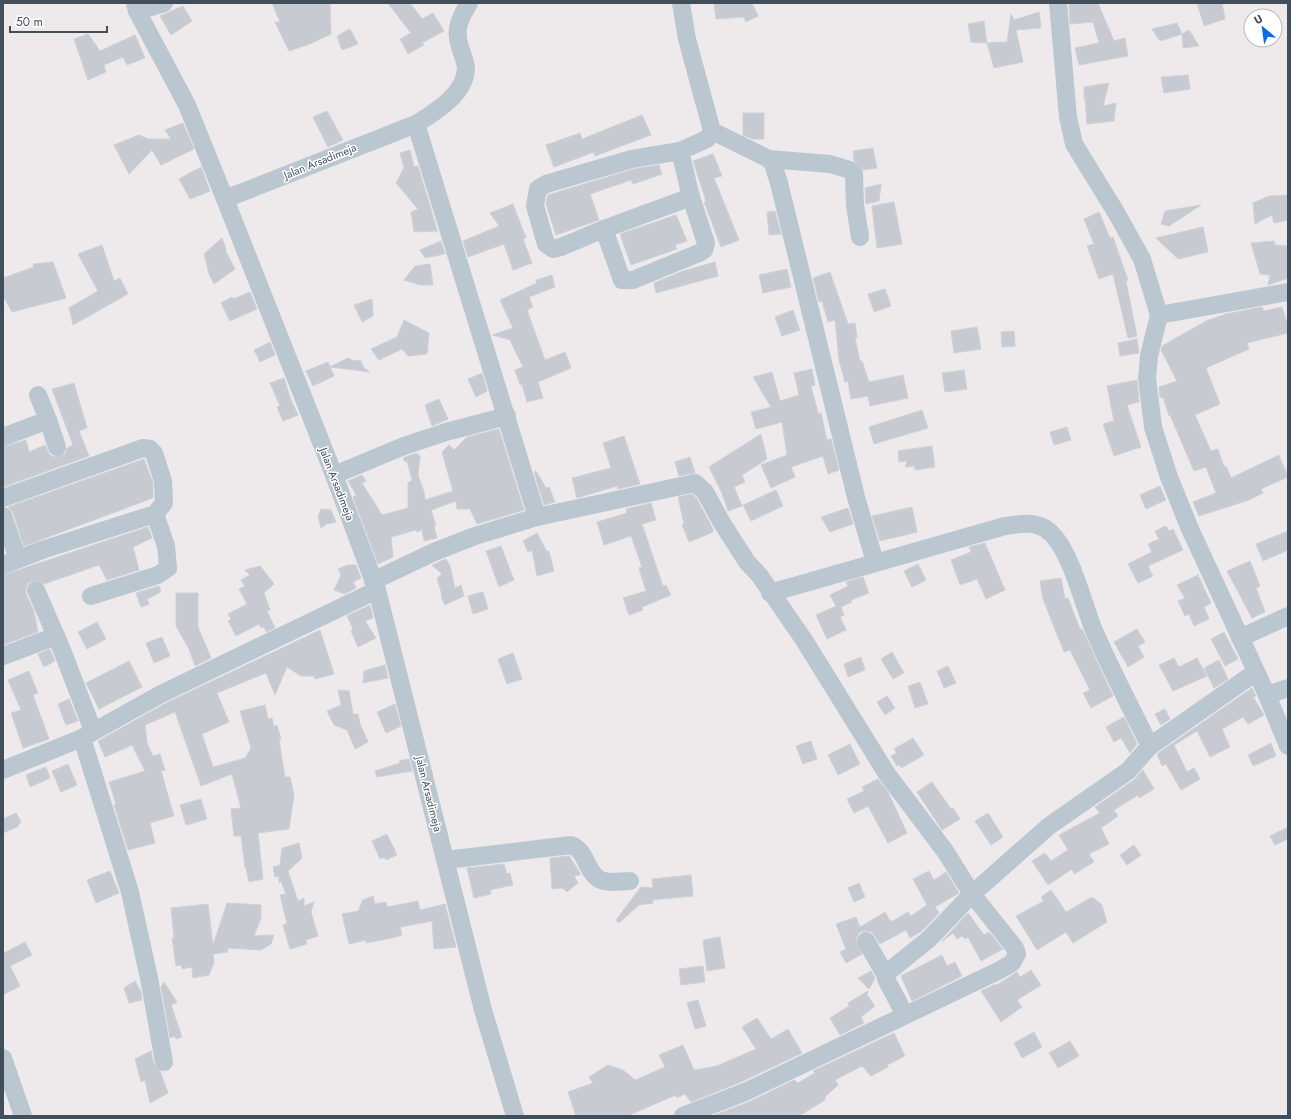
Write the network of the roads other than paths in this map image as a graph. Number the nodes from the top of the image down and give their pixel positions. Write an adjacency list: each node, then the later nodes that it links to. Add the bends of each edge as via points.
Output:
1 (164, 3): 5 (street)
2 (469, 3): 6 (street, Jalan Arsadimeja, via 459,19 457,32 466,67 462,83 439,109)
3 (681, 3): 7 (street, via 686,39)
4 (1058, 3): 15 (street, via 1068,117 1074,144 1142,259)
5 (136, 7): 11 (street, via 187,105)
6 (416, 124): 11 (street, Jalan Arsadimeja); 17 (street)
7 (712, 131): 8 (street, via 707,139); 9 (street)
8 (680, 151): 10 (street); 12 (street, via 632,159 546,184 538,190 535,206 549,247 560,247)
9 (769, 158): 13 (street, via 830,164 852,171); 27 (street, via 779,183 856,497)
10 (691, 197): 12 (street); 12 (street, via 706,243 704,250 633,280 622,280)
11 (225, 199): 21 (street, Jalan Arsadimeja)
12 (604, 229)
13 (860, 237)
14 (1288, 292): 15 (street)
15 (1159, 315): 34 (street, via 1149,356 1147,378 1153,427 1169,477 1190,529)
16 (38, 396): 18 (street)
17 (507, 416): 21 (street, via 404,446); 25 (street)
18 (48, 420): 19 (street); 20 (street)
19 (3, 438)
20 (57, 447)
21 (334, 475): 28 (street, Jalan Arsadimeja)
22 (3, 498): 23 (street, via 146,448 154,453 163,481 164,503)
23 (155, 514): 26 (street); 31 (street, via 166,546 168,568 158,575)
24 (3, 516): 26 (street)
25 (537, 517): 28 (street, via 434,552); 30 (street, via 695,483 705,492 730,537)
26 (10, 562)
27 (875, 562): 30 (street); 40 (street, via 1005,526 1034,524 1047,530 1059,542 1067,557 1095,632)
28 (375, 586): 39 (street, via 161,694); 43 (street, Jalan Arsadimeja)
29 (36, 590): 33 (street)
30 (770, 593): 45 (street, via 812,653 887,774 945,851)
31 (91, 596)
32 (1288, 616): 34 (street)
33 (56, 636): 35 (street); 39 (street)
34 (1240, 638): 36 (street)
35 (3, 656)
36 (1256, 672): 38 (street); 40 (street)
37 (1288, 688): 38 (street)
38 (1267, 695): 41 (street)
39 (87, 735): 42 (street); 50 (street, via 130,892)
40 (1150, 746): 45 (street, via 1128,771 1049,826)
41 (1288, 746)
42 (3, 770)
43 (446, 860): 44 (street, via 571,845 577,847 596,877 602,881); 52 (street, Jalan Arsadimeja, via 483,1010)
44 (630, 881)
45 (972, 894): 47 (street, via 929,939); 48 (street, via 1012,943 1017,954 1015,959 1000,970)
46 (866, 941): 47 (street)
47 (886, 976): 48 (street, via 888,986)
48 (905, 1015): 53 (street, via 745,1092)
49 (3, 1058): 51 (street)
50 (164, 1062)
51 (23, 1116)
52 (515, 1116)
53 (683, 1116)

